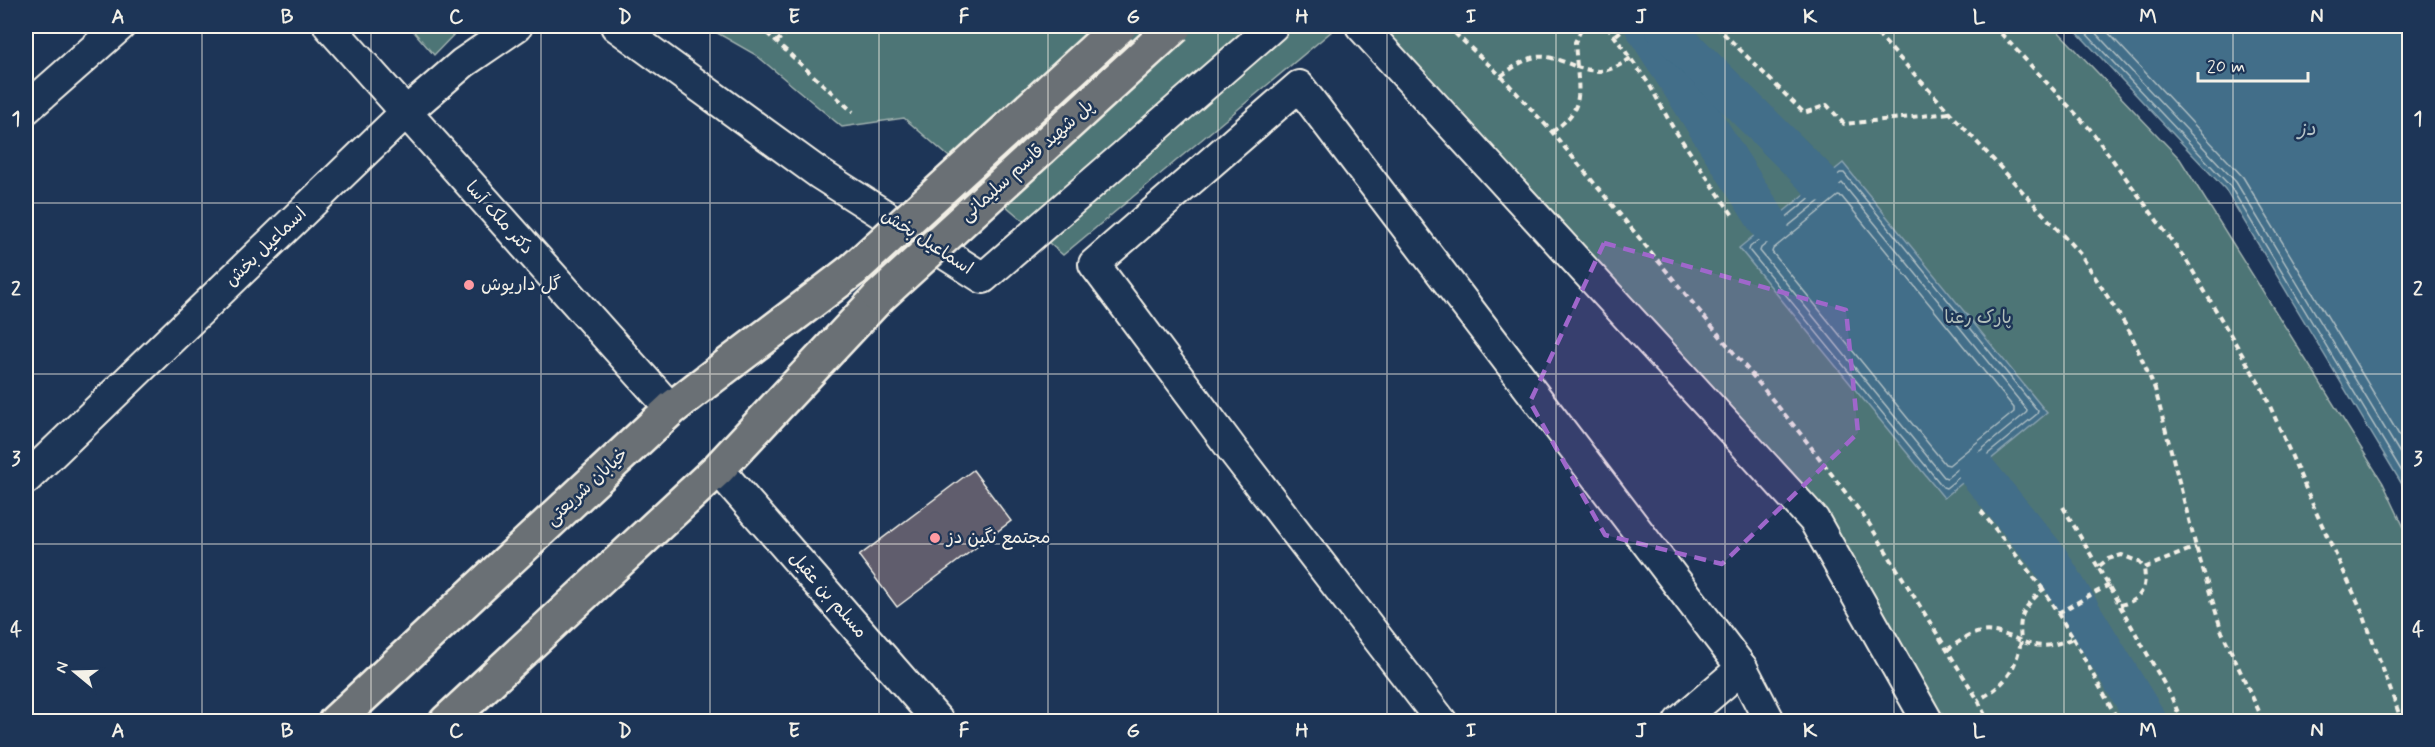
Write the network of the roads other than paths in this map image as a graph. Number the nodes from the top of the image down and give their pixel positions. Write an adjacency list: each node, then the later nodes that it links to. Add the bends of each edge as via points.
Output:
1 (120, 26): 9 (street)
2 (329, 26): 10 (street, دکتر ملک آسا)
3 (517, 26): 10 (street, اسماعیل بخش, via 463,63)
4 (616, 26): 7 (street, اسماعیل بخش, via 820,174 983,278)
5 (1120, 26): 11 (main road, پل شهید قاسم سلیمانی, bridge)
6 (1175, 26): 13 (main road, پل شهید قاسم سلیمانی, bridge, via 879,297)
7 (1273, 26)
8 (1362, 26): 22 (street, via 1814,520)
9 (26, 109)
10 (405, 113): 12 (street, دکتر ملک آسا); 14 (street, اسماعیل بخش)
11 (854, 269): 12 (main road, خیابان شریعتی)
12 (671, 409): 16 (main road, خیابان شریعتی)
13 (718, 468): 17 (main road); 18 (street, مسلم بن عقیل)
14 (26, 479)
15 (1742, 668): 19 (street, via 1299,86 1094,264); 20 (street); 21 (street)
16 (335, 722)
17 (446, 722)
18 (939, 722)
19 (1442, 722)
20 (1679, 722)
21 (1770, 722)
22 (1928, 722)

